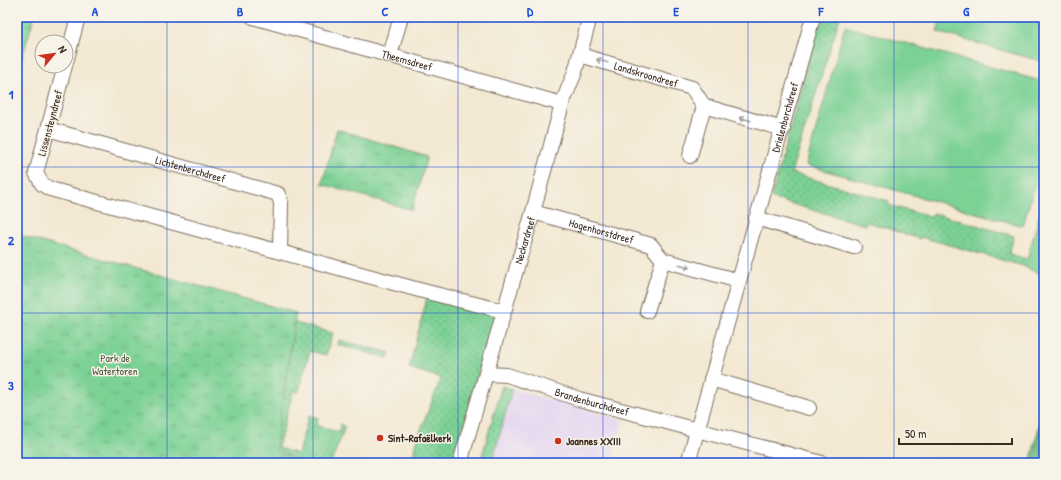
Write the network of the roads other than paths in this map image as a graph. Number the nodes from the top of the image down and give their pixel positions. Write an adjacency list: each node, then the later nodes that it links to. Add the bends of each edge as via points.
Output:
1 (78, 17): 6 (street)
2 (253, 17): 8 (street, Theemsdreef)
3 (401, 17): 8 (street)
4 (590, 17): 7 (street, Neckardreef)
5 (813, 17): 13 (street, Drielenborchdreef)
6 (73, 34)
7 (580, 54): 10 (street, Neckardreef); 11 (street, Landskroondreef, one-way to 7, via 692,88)
8 (390, 55): 10 (street, Theemsdreef)
9 (63, 74): 12 (street, Lissensteyndreef)
10 (562, 104): 15 (street, Neckardreef)
11 (704, 106): 13 (street, one-way to 11); 14 (street)
12 (48, 129): 18 (street, Lichtenberchdreef, via 278,194 281,202); 18 (street, Lissensteyndreef, via 36,173 42,184)
13 (783, 129): 16 (street, Drielenborchdreef)
14 (690, 156)
15 (533, 212): 19 (street, Hogenhorstdreef, via 651,245); 22 (street, Neckardreef)
16 (756, 218): 17 (street); 20 (street, Drielenborchdreef)
17 (854, 247)
18 (280, 251): 22 (street)
19 (663, 260): 20 (street, one-way to 20); 21 (street)
20 (739, 282): 24 (street, Drielenborchdreef)
21 (647, 311)
22 (503, 312): 23 (street, Neckardreef)
23 (486, 374): 26 (street, Brandenburchdreef, via 507,375 579,399); 27 (street, Neckardreef)
24 (711, 379): 25 (street); 26 (street, Drielenborchdreef)
25 (809, 408)
26 (698, 431): 28 (street); 29 (street, Brandenburchdreef)
27 (460, 463)
28 (688, 463)
29 (822, 463)

